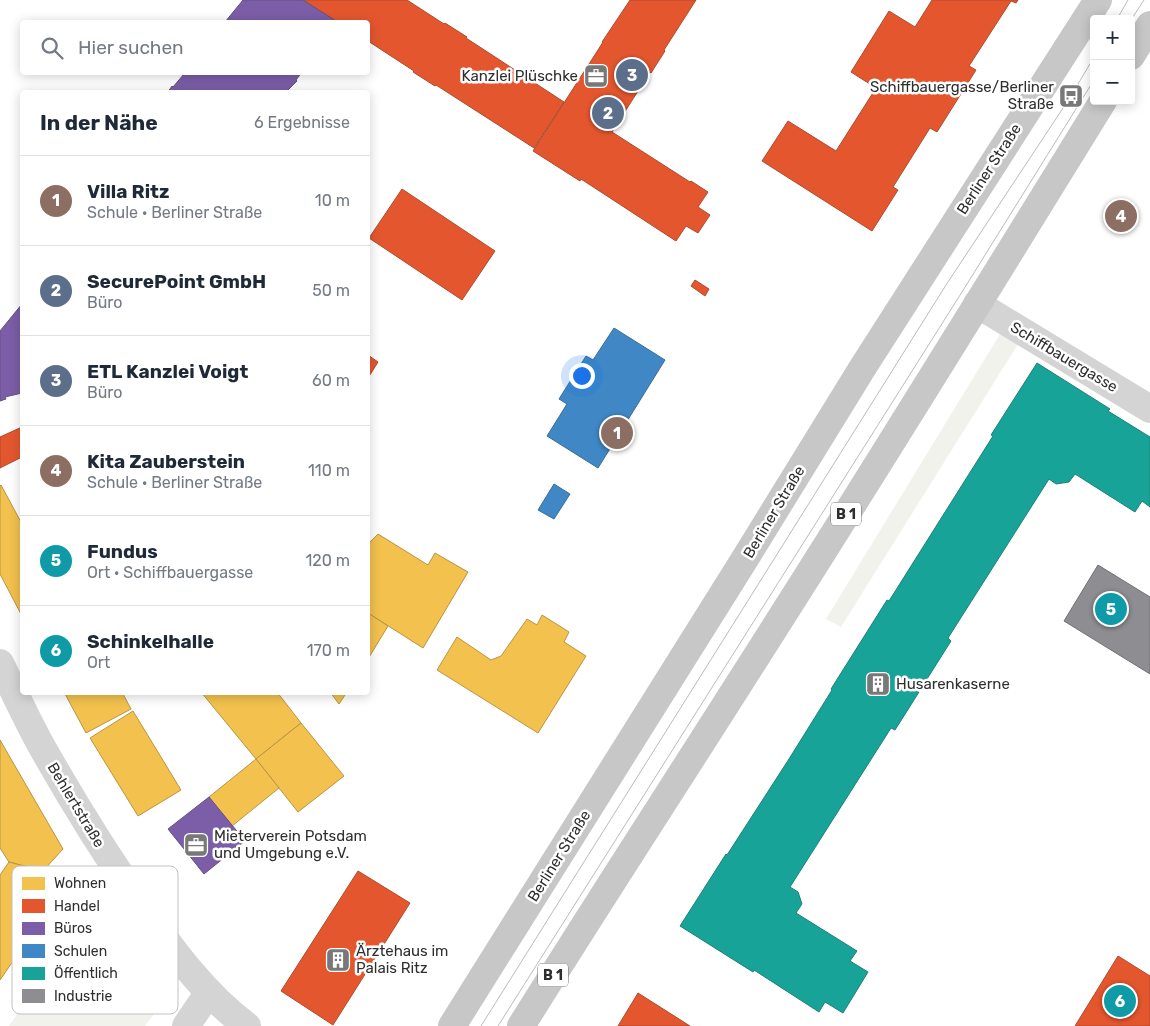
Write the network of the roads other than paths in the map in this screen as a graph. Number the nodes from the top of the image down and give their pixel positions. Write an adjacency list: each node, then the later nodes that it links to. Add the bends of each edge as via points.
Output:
1 (1098, 0): 13 (main road, Berliner Straße, via 858,375)
2 (1150, 26): 3 (main road)
3 (1135, 50)
4 (1101, 105): 5 (main road, B 1)
5 (977, 304): 6 (street, Schiffbauergasse); 14 (main road, B 1)
6 (1150, 409)
7 (0, 663): 8 (street, Behlertstraße, via 45,753)
8 (113, 866)
9 (178, 956): 10 (street, Behlertstraße)
10 (209, 992): 11 (street); 12 (street, Behlertstraße)
11 (186, 1026)
12 (247, 1026)
13 (452, 1026)
14 (521, 1026)

